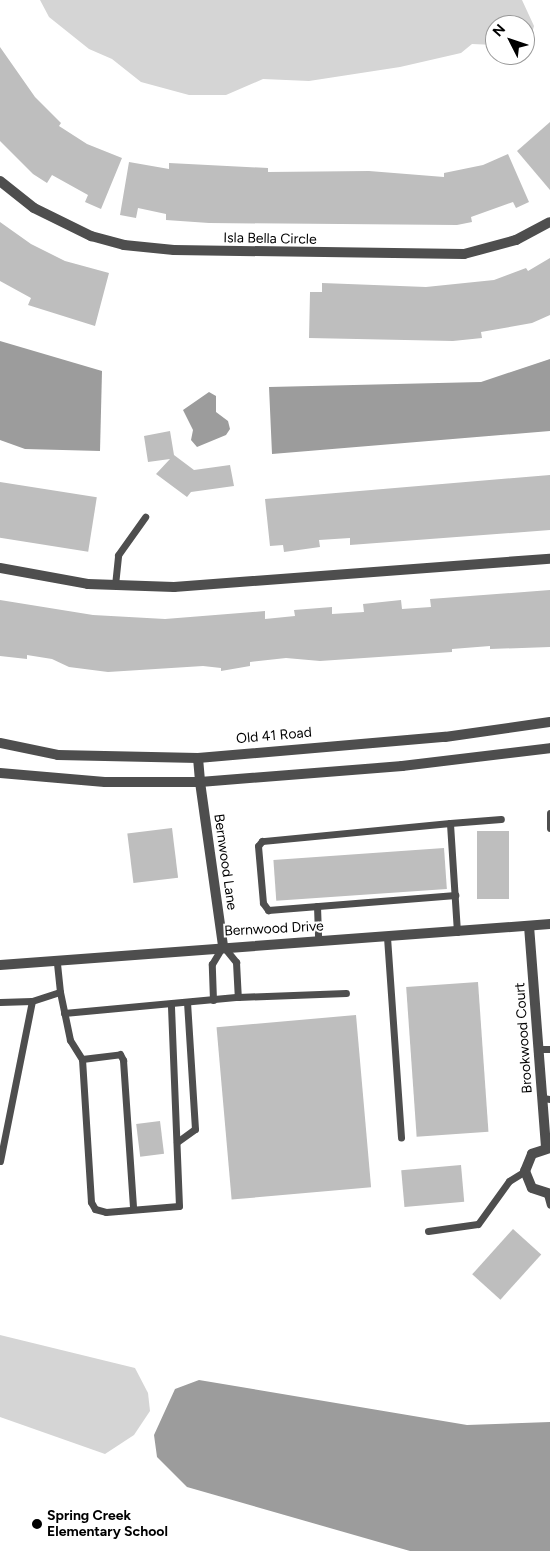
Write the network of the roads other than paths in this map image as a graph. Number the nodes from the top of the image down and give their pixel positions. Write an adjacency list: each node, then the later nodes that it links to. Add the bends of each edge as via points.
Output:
1 (0, 181): 2 (street, Isla Bella Circle, via 34,208 91,236 124,245 174,250 464,254 516,240)
2 (550, 222)
3 (145, 517): 6 (lane, via 118,555)
4 (550, 559): 6 (street, via 203,586)
5 (0, 568): 6 (street)
6 (115, 585)
7 (550, 722): 10 (street, Old 41 Road, via 445,738)
8 (0, 743): 10 (street, Old 41 Road, via 58,755)
9 (550, 748): 12 (street, via 402,766)
10 (198, 758): 12 (street, Bernwood Lane)
11 (0, 773): 12 (street, via 105,782)
12 (200, 782): 24 (street, Bernwood Lane)
13 (550, 813): 16 (lane)
14 (501, 819): 15 (lane)
15 (450, 823): 17 (lane); 18 (lane, via 259,843 264,907 268,910)
16 (550, 828)
17 (455, 896): 18 (lane); 21 (lane)
18 (317, 906): 23 (lane)
19 (550, 924): 20 (street, Bernwood Drive)
20 (529, 926): 21 (street, Bernwood Drive); 37 (street, Brookwood Court)
21 (457, 932): 22 (street, Bernwood Drive)
22 (387, 937): 23 (street, Bernwood Drive); 40 (lane)
23 (318, 940): 24 (street, Bernwood Drive)
24 (222, 946): 25 (street, Bernwood Drive); 29 (lane, via 236,962); 30 (lane, via 212,964)
25 (57, 961): 26 (street, Bernwood Drive); 27 (lane)
26 (0, 965)
27 (60, 992): 31 (lane); 35 (lane)
28 (346, 992): 29 (lane)
29 (238, 997): 30 (lane)
30 (213, 1000): 33 (lane)
31 (32, 1001): 32 (lane); 43 (lane)
32 (0, 1002)
33 (187, 1002): 34 (lane); 41 (lane, via 195,1129)
34 (171, 1004): 35 (lane); 41 (lane)
35 (64, 1013): 38 (lane, via 70,1040)
36 (550, 1048): 37 (lane)
37 (539, 1049): 39 (street, Brookwood Court)
38 (82, 1059): 47 (lane, via 91,1202 95,1209 106,1212); 47 (lane, via 120,1054 123,1060)
39 (546, 1099): 42 (street, Brookwood Court)
40 (401, 1138)
41 (177, 1142): 47 (lane, via 179,1206)
42 (548, 1147): 44 (street, Brookwood Court, via 532,1154)
43 (0, 1161)
44 (525, 1171): 45 (street, via 532,1188); 48 (lane, via 509,1181 478,1224)
45 (548, 1194): 46 (lane)
46 (550, 1205)
47 (133, 1208)
48 (428, 1231)

